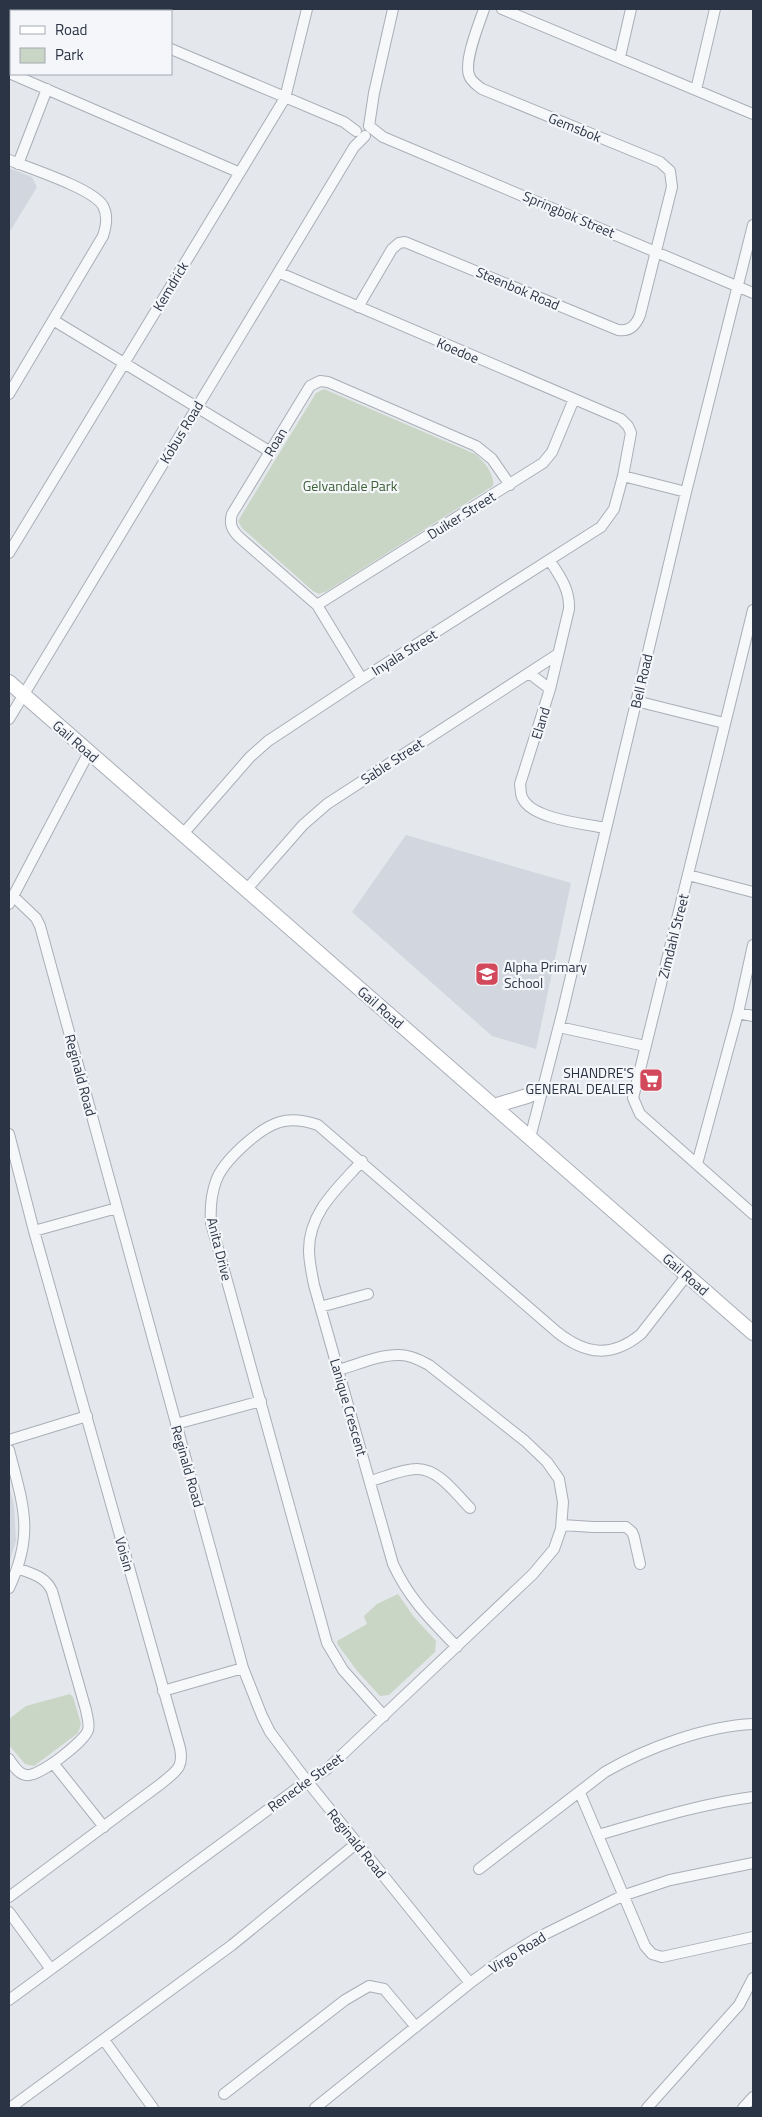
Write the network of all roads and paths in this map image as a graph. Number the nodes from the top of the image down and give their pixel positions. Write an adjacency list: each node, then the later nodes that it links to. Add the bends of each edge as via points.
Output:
1 (307, 9): 12 (street, Kemdrick)
2 (393, 9): 14 (street, Kobus Road, via 371,108)
3 (484, 9): 18 (street, Gemsbok, via 468,62 469,74 475,84 669,168 672,187)
4 (502, 9): 8 (street)
5 (631, 9): 8 (street)
6 (715, 9): 11 (street)
7 (172, 49): 12 (street)
8 (620, 57): 11 (street)
9 (13, 75): 10 (street)
10 (47, 90): 15 (street); 16 (street)
11 (696, 90): 13 (street)
12 (285, 98): 14 (street); 16 (street, Kemdrick)
13 (753, 114)
14 (363, 129): 18 (street, Springbok Street); 19 (street, Kobus Road)
15 (13, 162): 23 (street, via 88,193 103,205 106,214 103,236)
16 (238, 172): 24 (street, Kemdrick)
17 (753, 225): 20 (street, Bell Road)
18 (655, 251): 20 (street, Springbok Street); 22 (street, Steenbok Road, via 640,315 634,325 624,331 405,242 392,249)
19 (280, 273): 22 (street, Koedoe); 27 (street, Kobus Road)
20 (738, 286): 21 (street, Springbok Street); 32 (street, Bell Road)
21 (753, 293)
22 (358, 307): 26 (street, Koedoe)
23 (54, 320): 24 (street); 25 (street)
24 (124, 362): 27 (street); 33 (street, Kemdrick)
25 (9, 394)
26 (574, 399): 28 (street, Koedoe, via 623,420); 31 (street, Duiker Street, via 548,458)
27 (196, 406): 29 (street); 43 (street, Kobus Road)
28 (631, 433): 30 (street, Inyala Street)
29 (269, 451): 31 (street, Roan, via 310,386 328,382 476,446 492,460); 35 (street, Roan, via 232,514 232,528)
30 (623, 476): 32 (street); 34 (street, Inyala Street, via 614,509 605,523)
31 (510, 484): 35 (street, Duiker Street)
32 (686, 492): 44 (street, Bell Road)
33 (9, 553)
34 (550, 561): 38 (street, Eland, via 566,587 569,602); 40 (street, Inyala Street)
35 (318, 606): 40 (street, Roan)
36 (753, 610): 37 (street, Zimdahl Street)
37 (752, 623): 46 (street, Zimdahl Street)
38 (558, 654): 39 (street, Sable Street); 42 (street, Eland)
39 (529, 673): 42 (street); 51 (street, Sable Street, via 316,812)
40 (362, 679): 49 (street, Inyala Street, via 258,749)
41 (9, 682): 43 (street, Gail Road)
42 (550, 689): 48 (street, Eland, via 520,784 522,799 533,810 546,815)
43 (23, 694): 45 (street, Kobus Road); 47 (street, Gail Road)
44 (636, 701): 46 (street); 48 (street, Bell Road)
45 (9, 719)
46 (724, 723): 50 (street, Zimdahl Street)
47 (89, 752): 49 (street, Gail Road); 53 (street)
48 (606, 828): 57 (street, Bell Road)
49 (182, 835): 51 (street, Gail Road)
50 (688, 875): 52 (street); 58 (street, Zimdahl Street)
51 (246, 890): 60 (street, Gail Road)
52 (753, 892)
53 (11, 900): 65 (street, Reginald Road, via 36,918 40,926)
54 (753, 945): 55 (street)
55 (738, 1013): 56 (street); 64 (street)
56 (753, 1016)
57 (559, 1026): 58 (street); 59 (street, Bell Road)
58 (645, 1046): 64 (street, Zimdahl Street, via 633,1098 636,1106 640,1114)
59 (542, 1090): 60 (street); 62 (street, Bell Road)
60 (494, 1106): 62 (street, Gail Road)
61 (9, 1134): 67 (street, Voisin)
62 (530, 1138): 68 (street, Gail Road)
63 (362, 1161): 68 (street, Anita Drive, via 557,1332 584,1348 609,1350 632,1342); 70 (street, Lanique Crescent, via 323,1206 310,1234 309,1251); 73 (street, Anita Drive, via 318,1125 281,1121 230,1158 216,1179 210,1206 211,1223)
64 (697, 1164): 66 (street, Zimdahl Street)
65 (117, 1208): 67 (street); 75 (street, Reginald Road)
66 (752, 1211)
67 (34, 1231): 74 (street, Voisin)
68 (687, 1275): 71 (street, Gail Road)
69 (368, 1294): 70 (street)
70 (320, 1307): 72 (street, Lanique Crescent)
71 (753, 1333)
72 (338, 1370): 78 (street, Lanique Crescent); 80 (street, Renecke Street, via 400,1354 429,1365 547,1462 558,1479 563,1502)
73 (261, 1401): 75 (street); 87 (street, Anita Drive, via 327,1643 343,1670)
74 (87, 1416): 76 (street); 86 (street, Voisin)
75 (176, 1424): 85 (street, Reginald Road)
76 (9, 1440)
77 (9, 1450): 82 (street, via 25,1530)
78 (371, 1482): 79 (street, via 402,1471 425,1470 448,1485); 84 (street, Lanique Crescent, via 393,1564 402,1582 415,1603)
79 (470, 1508)
80 (562, 1525): 81 (street, via 626,1527 634,1537); 84 (street, Renecke Street, via 549,1557)
81 (640, 1564)
82 (18, 1568): 83 (street); 90 (street, via 48,1582 88,1721 82,1740)
83 (9, 1588)
84 (457, 1647): 87 (street, Renecke Street)
85 (243, 1668): 86 (street); 91 (street, Reginald Road, via 270,1732)
86 (163, 1691): 94 (street, Voisin, via 180,1748 182,1762 179,1769)
87 (384, 1716): 91 (street, Renecke Street, via 327,1769)
88 (753, 1724): 92 (street, via 712,1729 650,1751 605,1772)
89 (9, 1759): 90 (street, via 26,1775 36,1774)
90 (53, 1763): 94 (street)
91 (307, 1781): 96 (street, Reginald Road); 103 (street, Renecke Street)
92 (580, 1793): 95 (street); 98 (street)
93 (753, 1798): 95 (street, via 720,1801)
94 (104, 1827): 100 (street, Voisin)
95 (598, 1835): 99 (street)
96 (357, 1843): 105 (street, Reginald Road); 108 (street, via 232,1945)
97 (753, 1863): 99 (street, Virgo Road, via 670,1880)
98 (479, 1869)
99 (622, 1896): 102 (street, via 645,1946 656,1956); 105 (street, Virgo Road, via 535,1939)
100 (9, 1897)
101 (9, 1912): 103 (street)
102 (753, 1937)
103 (50, 1968): 106 (street, Renecke Street)
104 (753, 1978): 114 (street, via 738,2005)
105 (470, 1983): 107 (street, Virgo Road)
106 (9, 2000)
107 (416, 2027): 109 (street, via 384,1989 369,1986 345,2000); 113 (street, Virgo Road)
108 (104, 2040): 111 (street); 112 (street)
109 (224, 2094)
110 (753, 2097): 115 (street)
111 (10, 2108)
112 (153, 2108)
113 (316, 2108)
114 (647, 2108)
115 (743, 2108)

